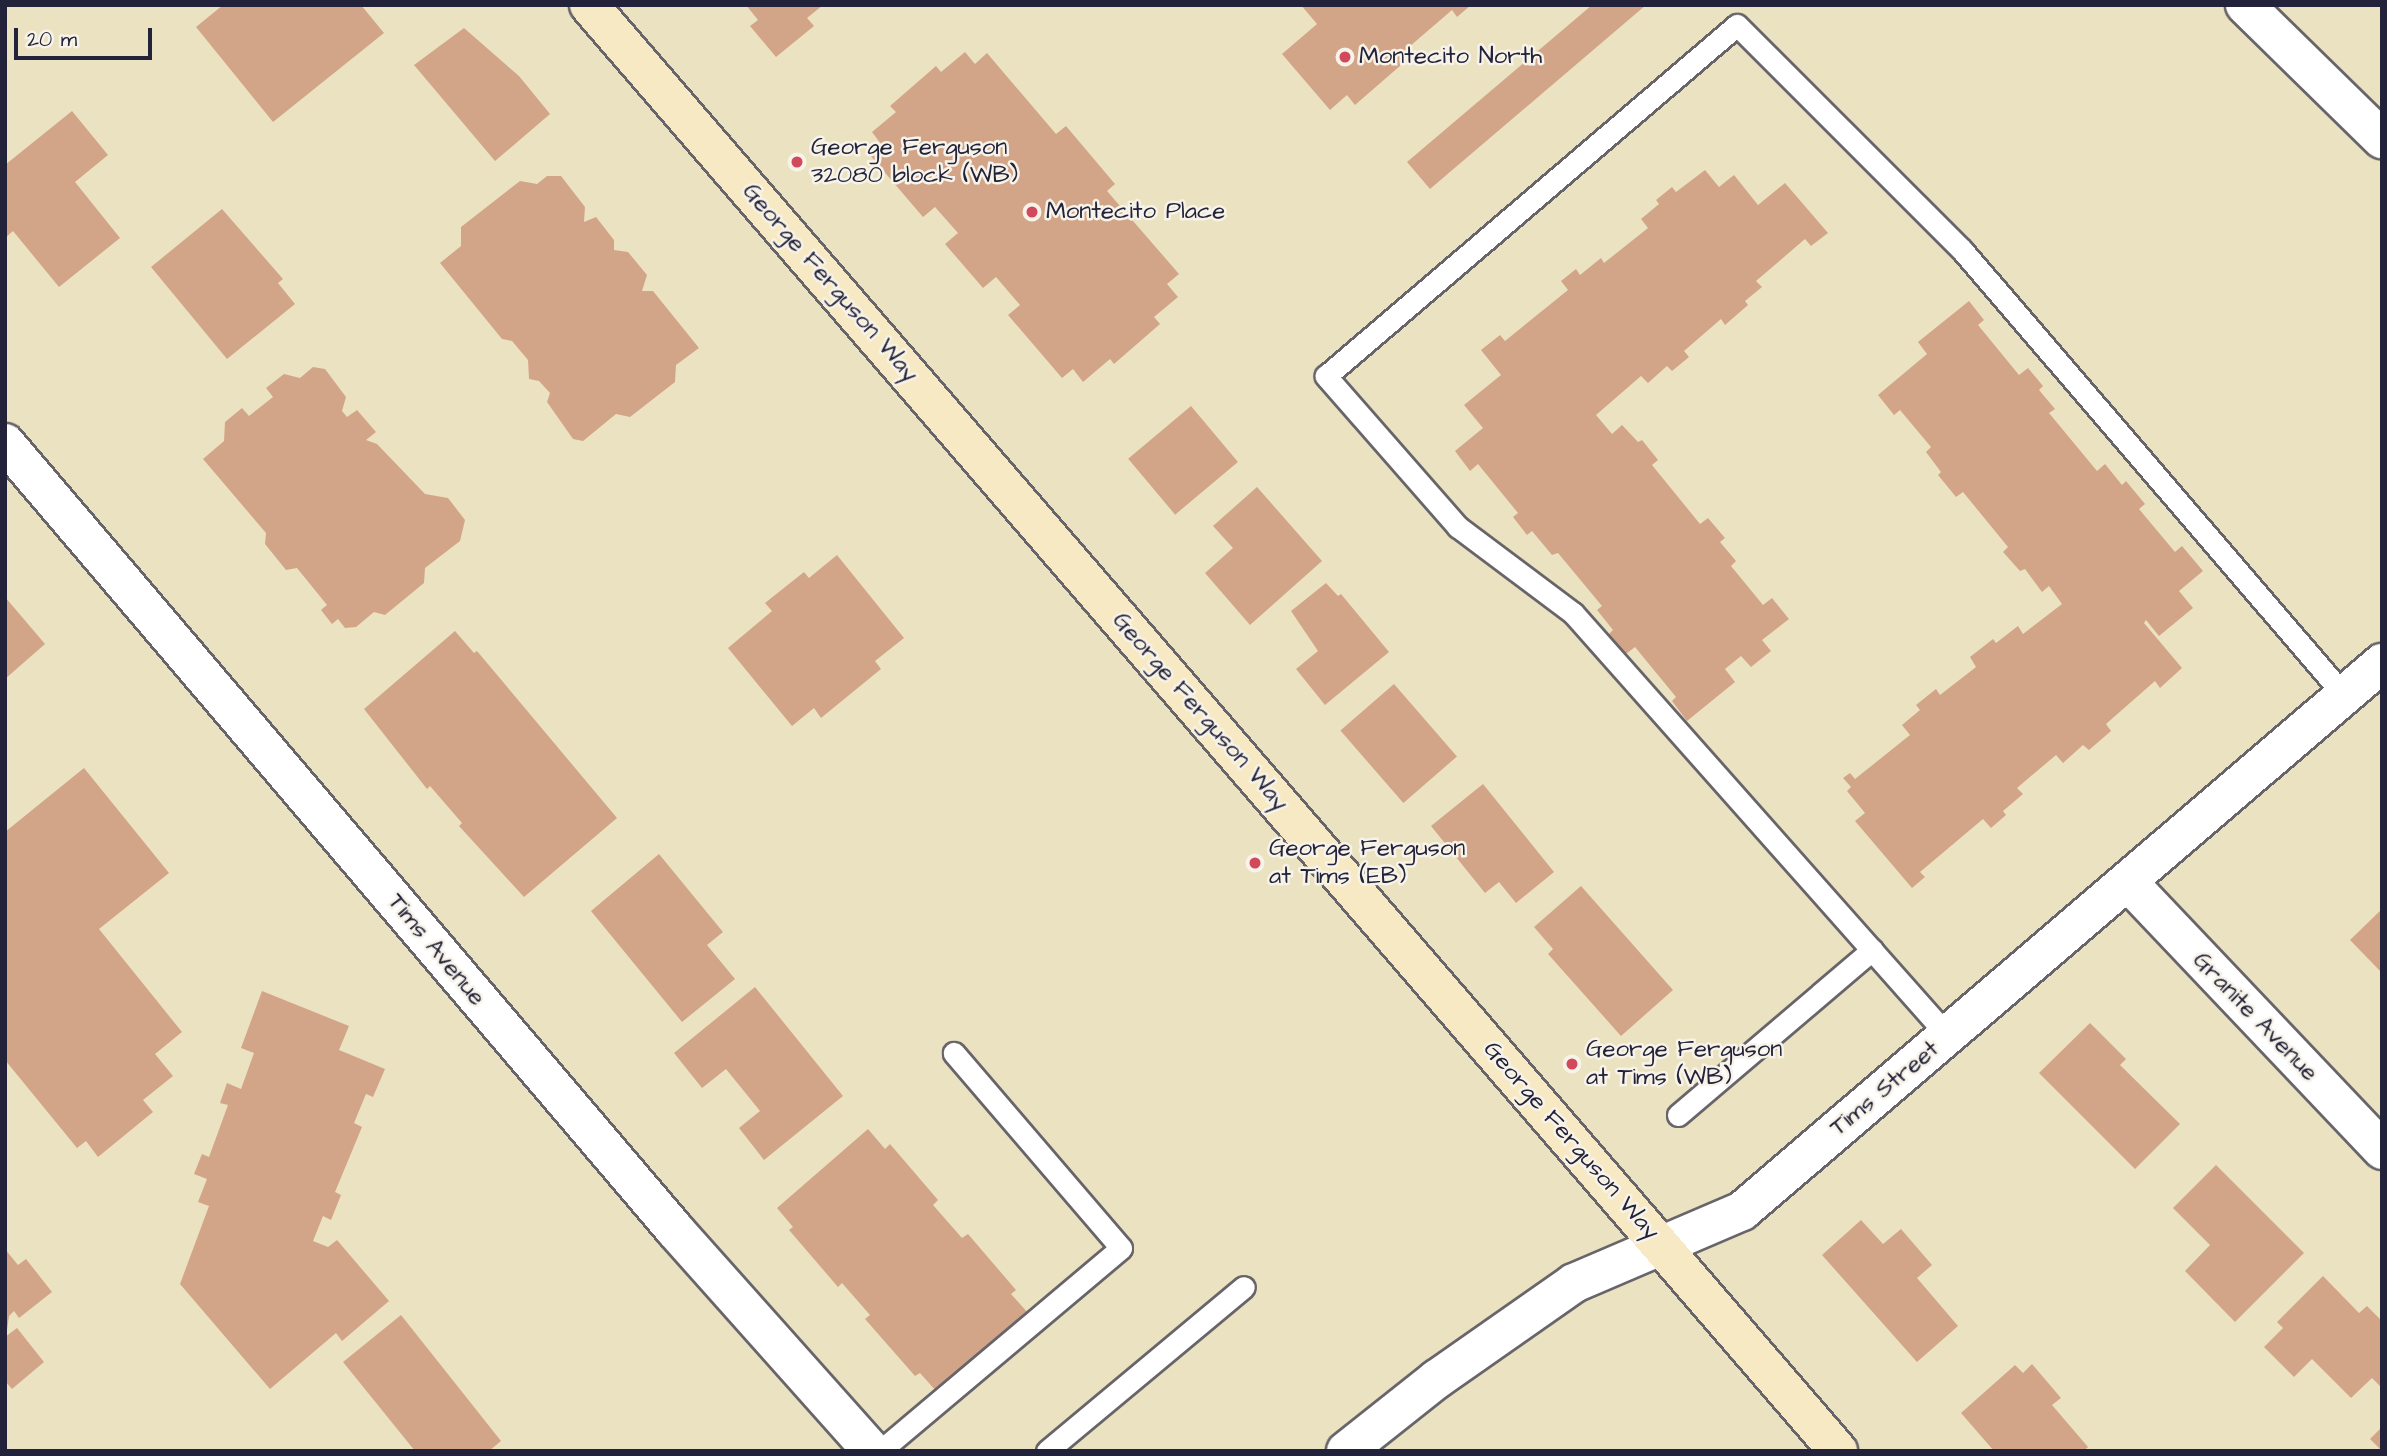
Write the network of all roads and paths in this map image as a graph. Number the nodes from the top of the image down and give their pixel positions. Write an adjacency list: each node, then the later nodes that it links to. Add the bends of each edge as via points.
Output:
1 (589, 5): 13 (main road, George Ferguson Way)
2 (2245, 5): 3 (street)
3 (2382, 139)
4 (5, 443): 15 (street, Tims Avenue, via 666,1220)
5 (2382, 663): 6 (street, Tims Street)
6 (2344, 695): 7 (street, Tims Street); 8 (lane, via 1962,250 1737,25 1326,376 1458,527 1573,613)
7 (2129, 883): 9 (street, Tims Street); 12 (street, Granite Avenue)
8 (1872, 950): 9 (lane); 11 (lane)
9 (1948, 1036): 13 (street, Tims Street, via 1742,1211)
10 (954, 1053): 16 (lane, via 1121,1248)
11 (1678, 1115)
12 (2382, 1150)
13 (1664, 1248): 18 (street, Tims Street, via 1574,1283 1437,1379); 19 (main road, George Ferguson Way)
14 (1244, 1287): 17 (lane)
15 (873, 1451)
16 (880, 1451)
17 (1047, 1451)
18 (1346, 1451)
19 (1838, 1451)

